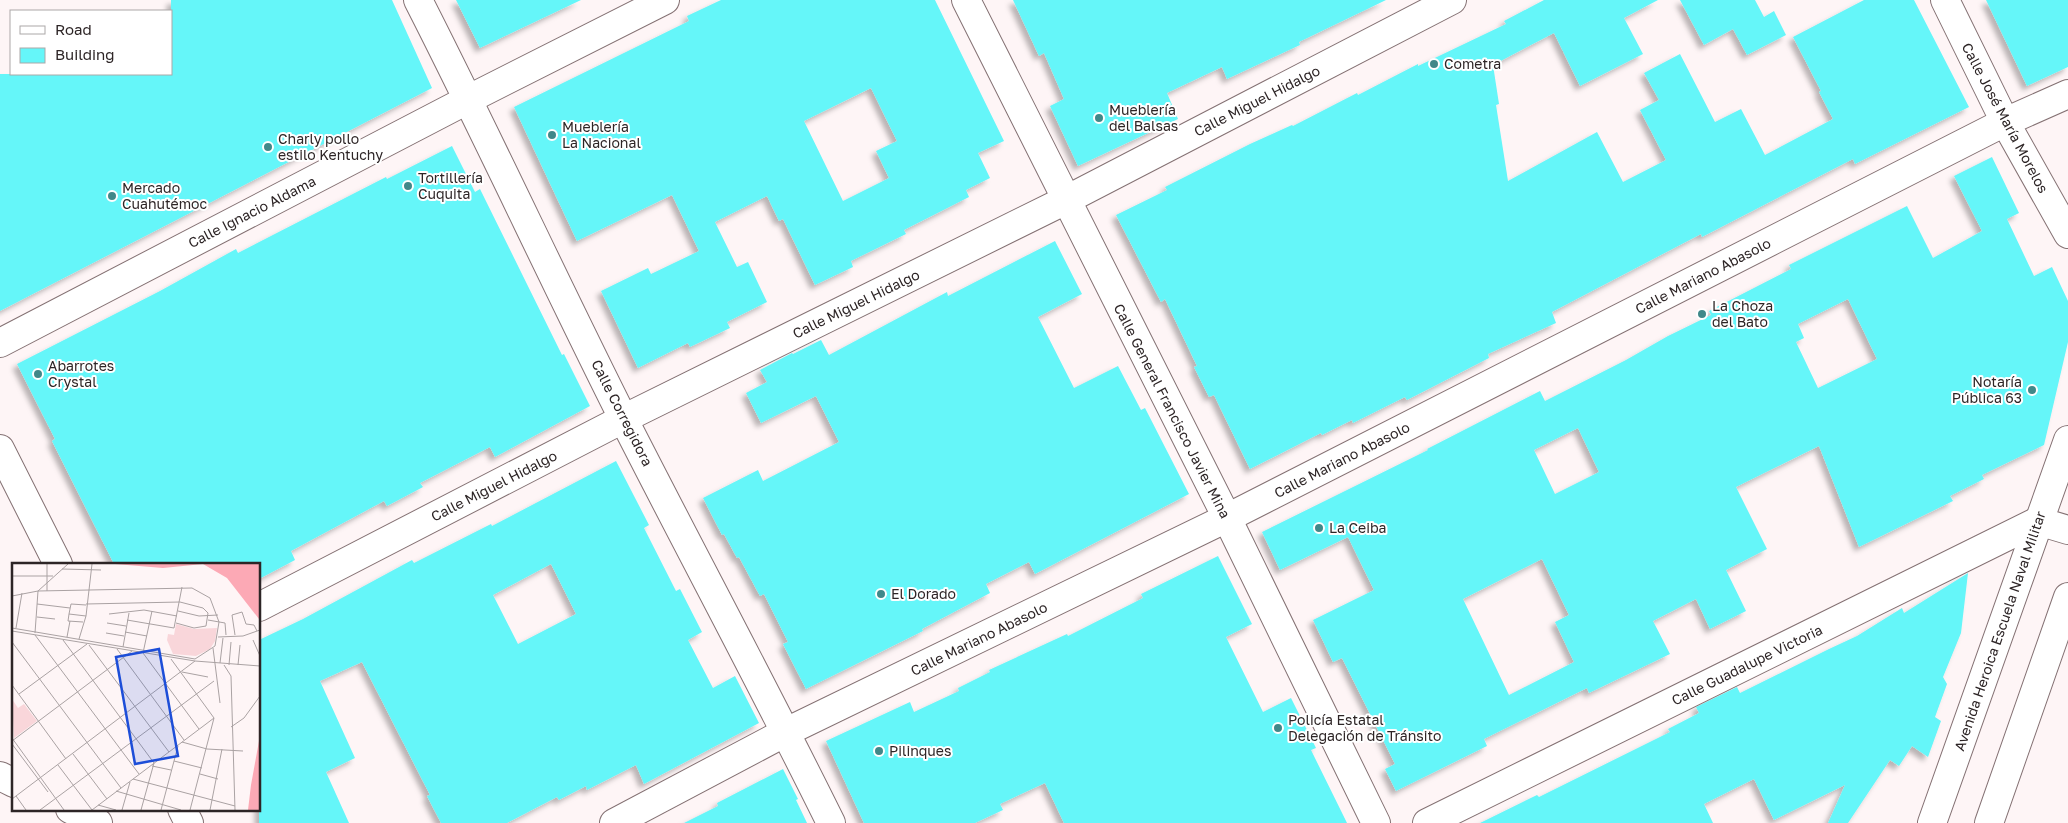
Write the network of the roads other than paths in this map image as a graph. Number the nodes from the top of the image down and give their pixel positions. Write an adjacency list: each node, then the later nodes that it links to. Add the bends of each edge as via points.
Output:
1 (418, 0): 7 (street, Calle Corregidora)
2 (665, 0): 7 (street, Calle Ignacio Aldama)
3 (966, 0): 9 (street, Calle General Francisco Javier Mina)
4 (1452, 0): 9 (street, Calle Miguel Hidalgo)
5 (1945, 0): 8 (street, Calle José María Morelos)
6 (2068, 94): 8 (street, Calle Mariano Abasolo)
7 (469, 99): 11 (street, Calle Ignacio Aldama); 12 (street, Calle Corregidora)
8 (2005, 122): 10 (street, Calle José María Morelos); 15 (street, Calle Mariano Abasolo)
9 (1066, 200): 12 (street, Calle Miguel Hidalgo); 15 (street, Calle General Francisco Javier Mina)
10 (2068, 234)
11 (0, 343)
12 (623, 419): 20 (street, Calle Miguel Hidalgo); 21 (street, Calle Corregidora)
13 (2068, 440): 16 (street, Avenida Heroica Escuela Naval Militar)
14 (0, 449): 18 (street)
15 (1227, 518): 21 (street, Calle Mariano Abasolo); 28 (street, Calle General Francisco Javier Mina)
16 (2038, 520): 17 (street); 29 (street, Calle Guadalupe Victoria); 30 (street, Avenida Heroica Escuela Naval Militar)
17 (2068, 530)
18 (57, 563)
19 (2068, 597): 31 (street)
20 (260, 606)
21 (786, 732): 26 (street, Calle Mariano Abasolo); 27 (street, Calle Corregidora)
22 (0, 776): 23 (street)
23 (12, 781)
24 (182, 810): 25 (street)
25 (189, 823)
26 (614, 823)
27 (830, 823)
28 (1376, 823)
29 (1427, 823)
30 (1932, 823)
31 (1989, 823)

